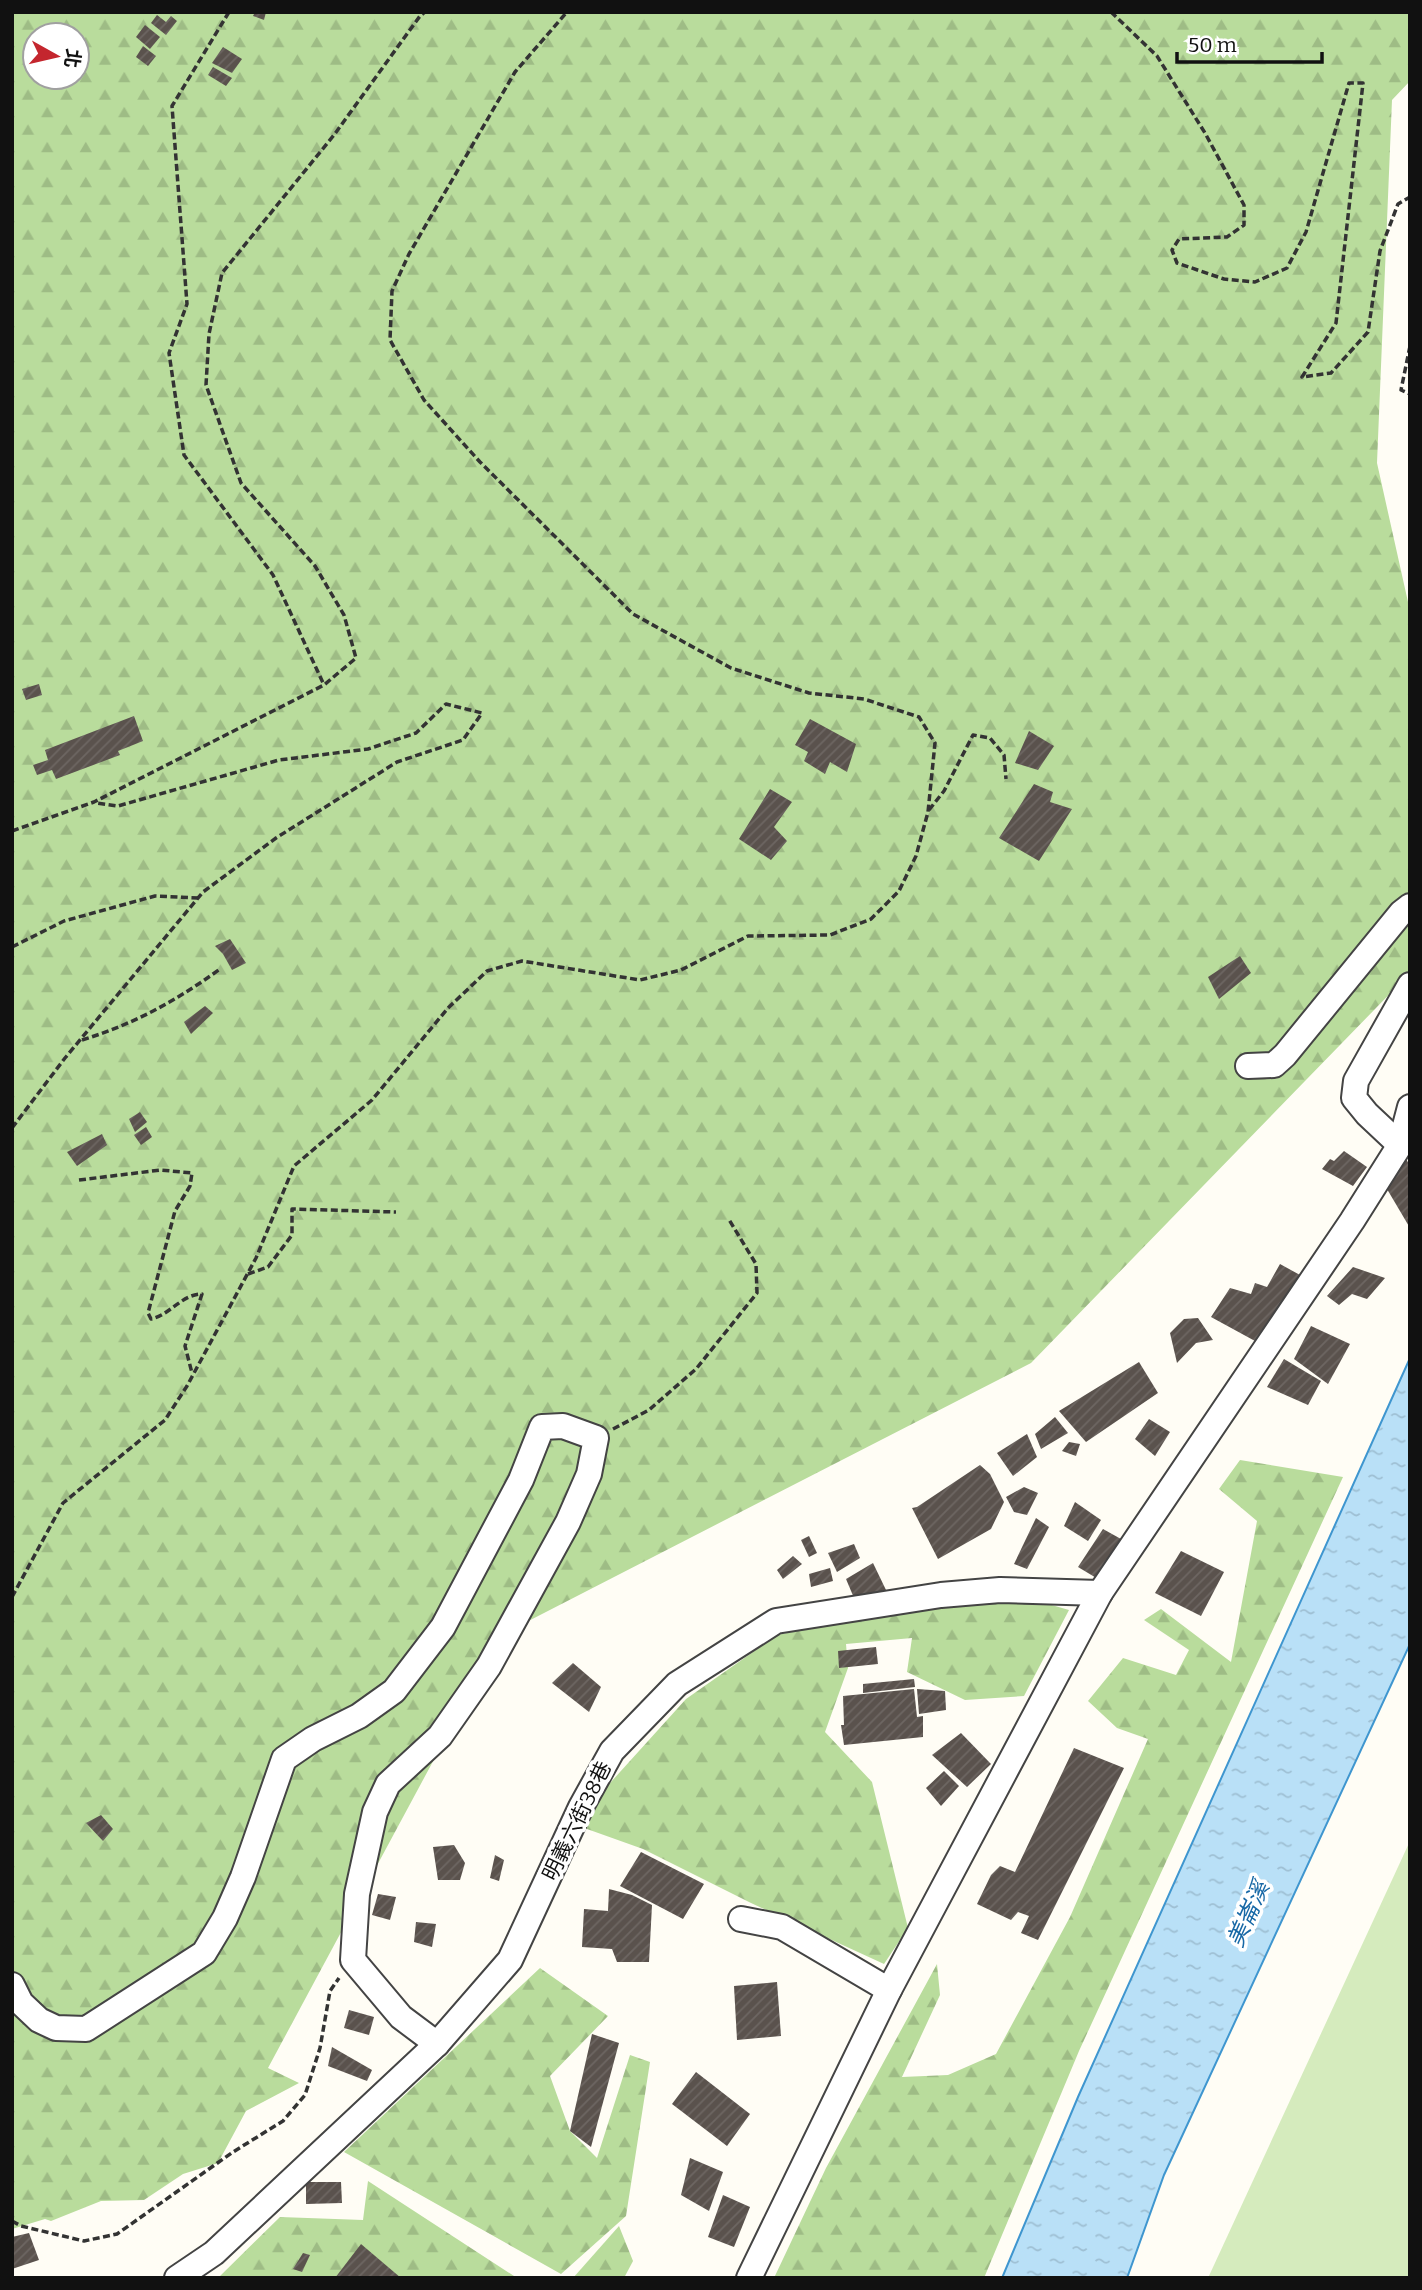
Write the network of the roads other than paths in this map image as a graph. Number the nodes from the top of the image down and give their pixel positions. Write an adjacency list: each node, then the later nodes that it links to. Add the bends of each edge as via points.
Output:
1 (1410, 906): 3 (street, via 1285,1055 1274,1065)
2 (1410, 985): 5 (street, via 1356,1081 1354,1098)
3 (1248, 1066)
4 (1410, 1107): 5 (street)
5 (1400, 1145): 6 (street)
6 (1100, 1592): 9 (street); 10 (street, 明義六街38巷, via 1000,1590 941,1595 776,1621 677,1684 612,1751 510,1960)
7 (741, 1919): 9 (street, via 782,1927)
8 (12, 1985): 10 (street, via 21,2003 39,2020 56,2028 86,2029 204,1953 243,1877 284,1759 394,1691 443,1627 521,1480 542,1427 563,1426 596,1438 589,1474 568,1522 489,1666 440,1736 388,1784 375,1812 357,1894 353,1960 401,2017)
9 (889, 1990): 12 (street)
10 (437, 2044): 11 (street, 明義六街38巷, via 214,2253)
11 (177, 2278)
12 (749, 2278)

